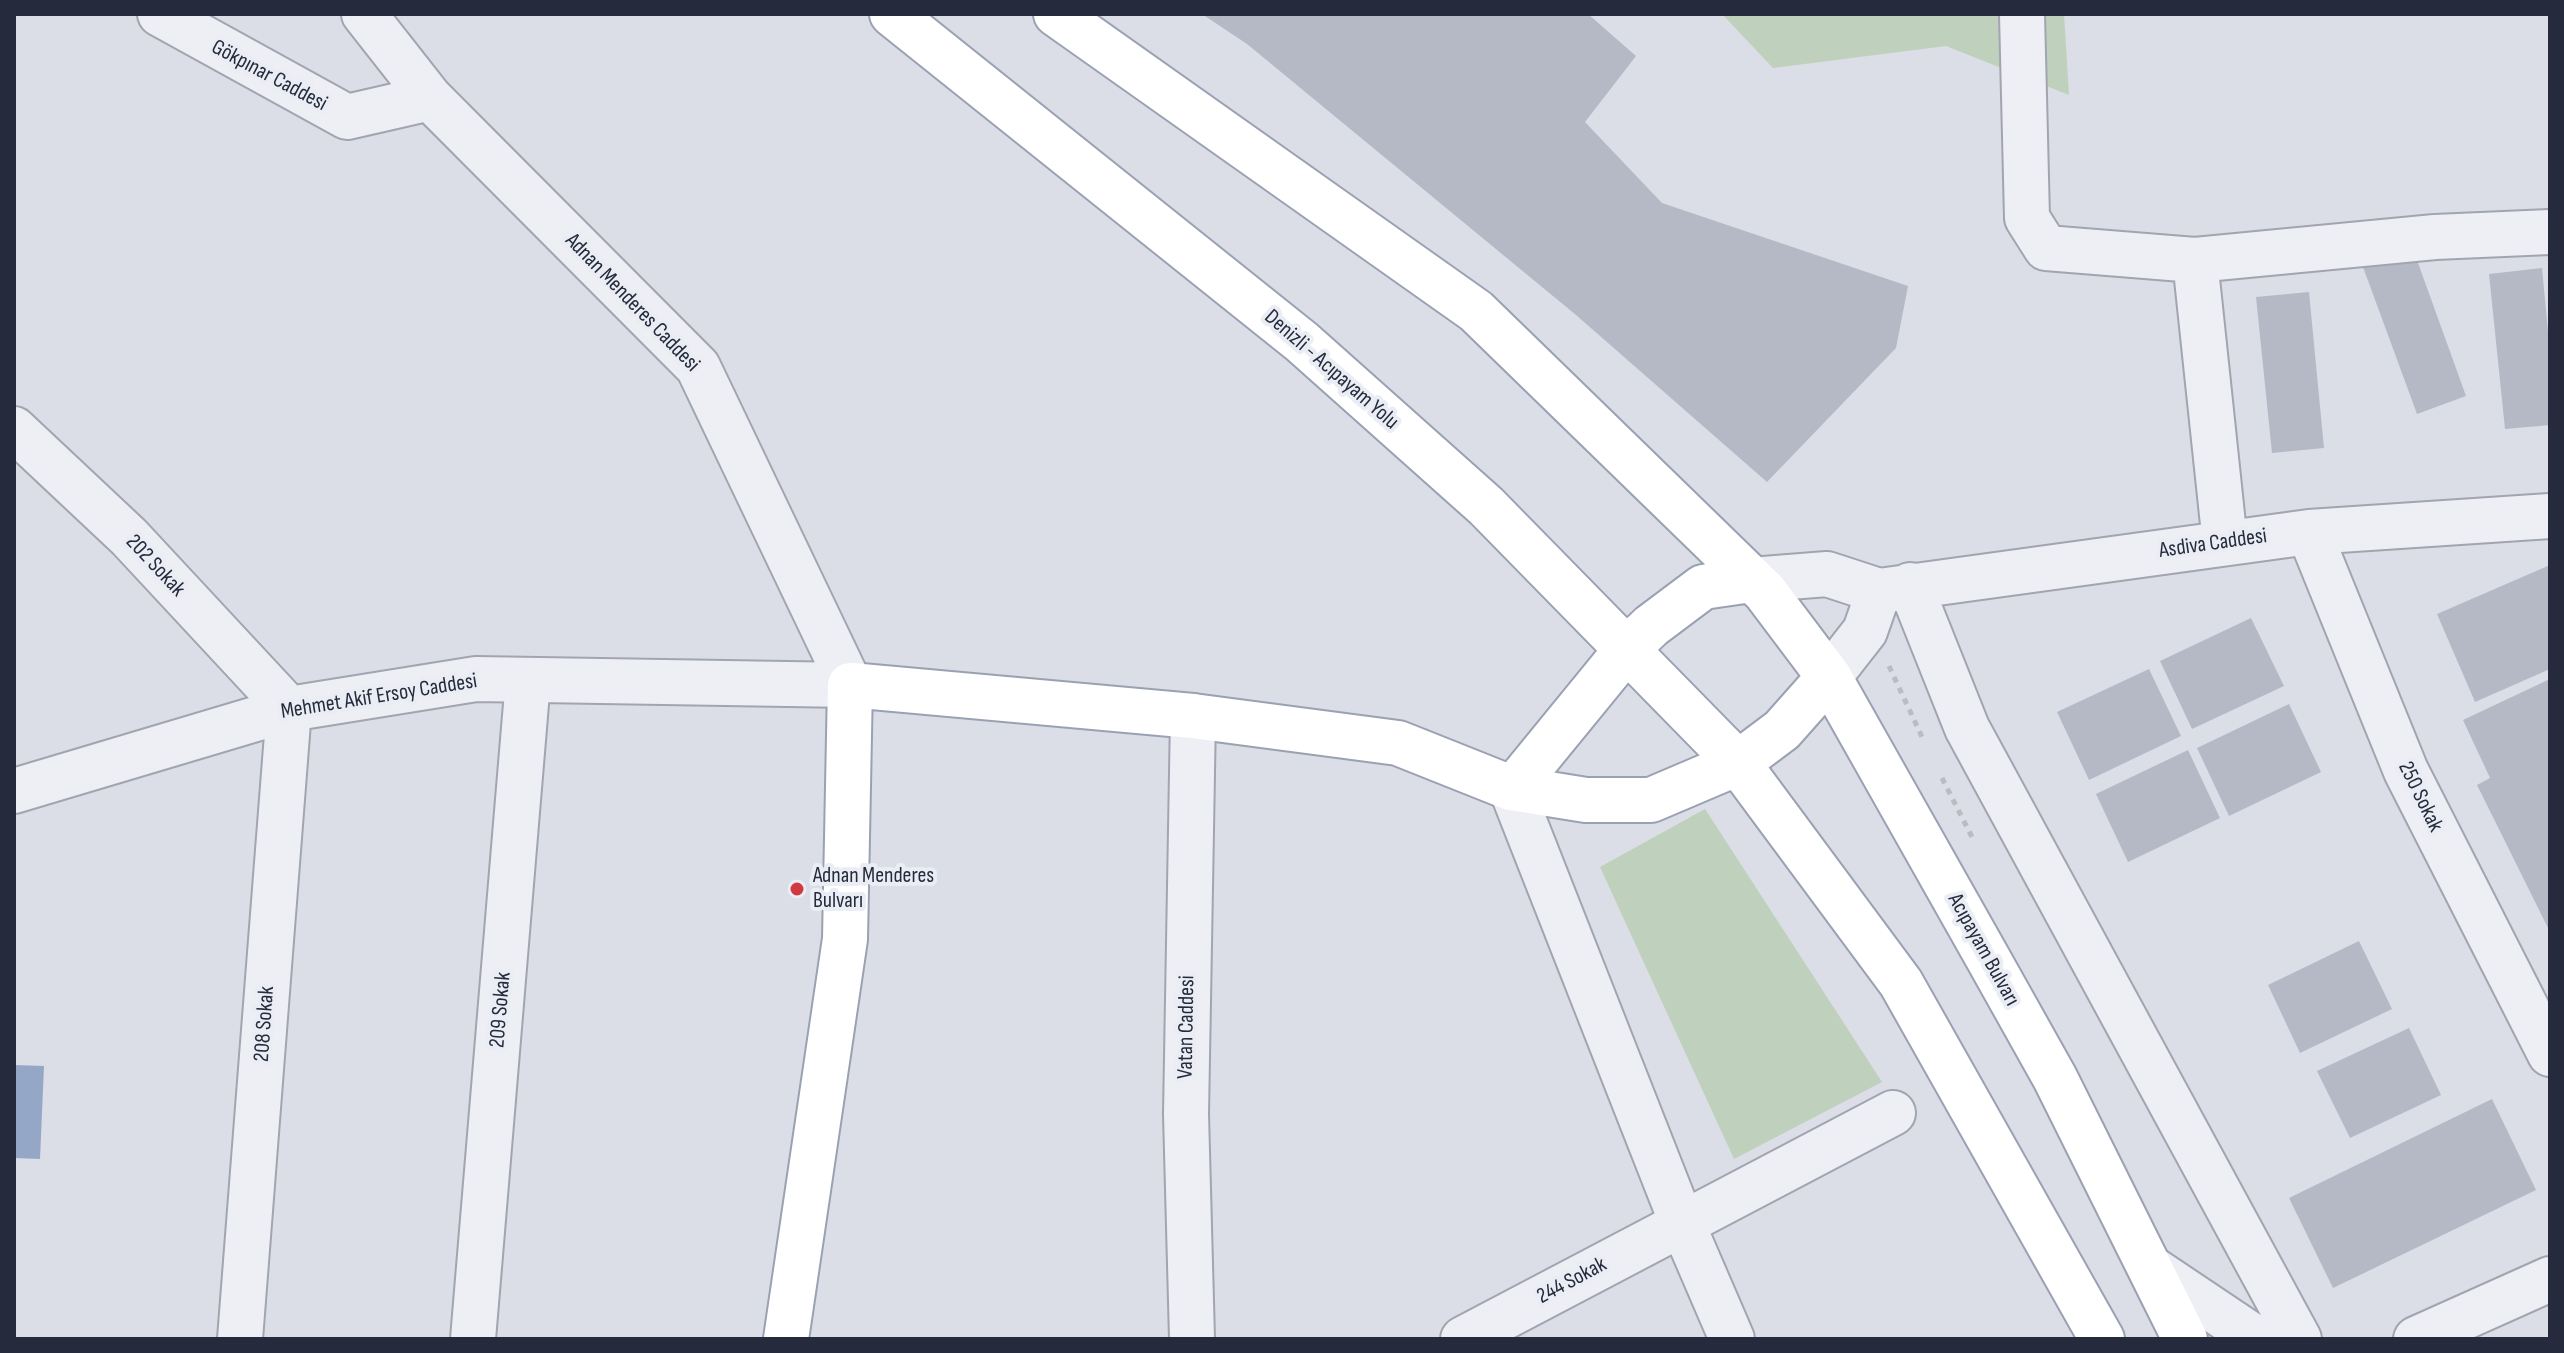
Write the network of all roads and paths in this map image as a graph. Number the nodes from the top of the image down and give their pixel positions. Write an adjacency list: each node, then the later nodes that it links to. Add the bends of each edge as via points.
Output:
1 (160, 14): 6 (street, Gökpınar Caddesi, via 347,117)
2 (364, 14): 6 (street, Adnan Menderes Caddesi)
3 (892, 14): 15 (main road, Denizli - Acıpayam Yolu, via 1302,342 1486,506)
4 (1056, 14): 13 (main road, via 1476,311)
5 (2022, 14): 8 (street, via 2027,218 2046,248)
6 (430, 98): 18 (street, Adnan Menderes Caddesi, via 698,367)
7 (2550, 232): 8 (street, via 2435,237)
8 (2195, 260): 12 (street)
9 (14, 429): 19 (street, 202 Sokak, via 129,537)
10 (2550, 516): 11 (street, Asdiva Caddesi)
11 (2309, 532): 12 (street, Asdiva Caddesi); 24 (street, 250 Sokak, via 2406,771)
12 (2225, 543): 14 (street, Asdiva Caddesi)
13 (1751, 580): 14 (street, Asdiva Caddesi, via 1827,574); 15 (main road, via 1703,587); 16 (main road, Acıpayam Bulvarı)
14 (1894, 588): 16 (street); 38 (street)
15 (1627, 649): 21 (main road, Denizli - Acıpayam Yolu); 22 (main road)
16 (1829, 677): 21 (main road, via 1782,730); 27 (main road, Acıpayam Bulvarı, via 2055,1078)
17 (528, 680): 18 (street, Mehmet Akif Ersoy Caddesi); 19 (street, Mehmet Akif Ersoy Caddesi, via 476,679); 31 (street, 209 Sokak)
18 (850, 685): 20 (main road); 32 (main road, via 845,939)
19 (289, 709): 23 (street, Mehmet Akif Ersoy Caddesi); 30 (street, 208 Sokak)
20 (1193, 716): 22 (main road, via 1398,743); 33 (street, Vatan Caddesi, via 1186,1114)
21 (1738, 763): 22 (main road, via 1651,800 1586,800); 35 (main road, via 1901,983)
22 (1513, 787): 26 (street)
23 (14, 791)
24 (2550, 1054)
25 (1893, 1113): 26 (street, 244 Sokak)
26 (1682, 1223): 29 (street, 244 Sokak); 34 (street)
27 (2151, 1268): 36 (main road, Acıpayam Bulvarı); 37 (street)
28 (2550, 1279): 39 (street)
29 (1474, 1336)
30 (240, 1339)
31 (473, 1339)
32 (786, 1339)
33 (1192, 1339)
34 (1732, 1339)
35 (2102, 1339)
36 (2185, 1339)
37 (2257, 1339)
38 (2299, 1339)
39 (2416, 1339)

